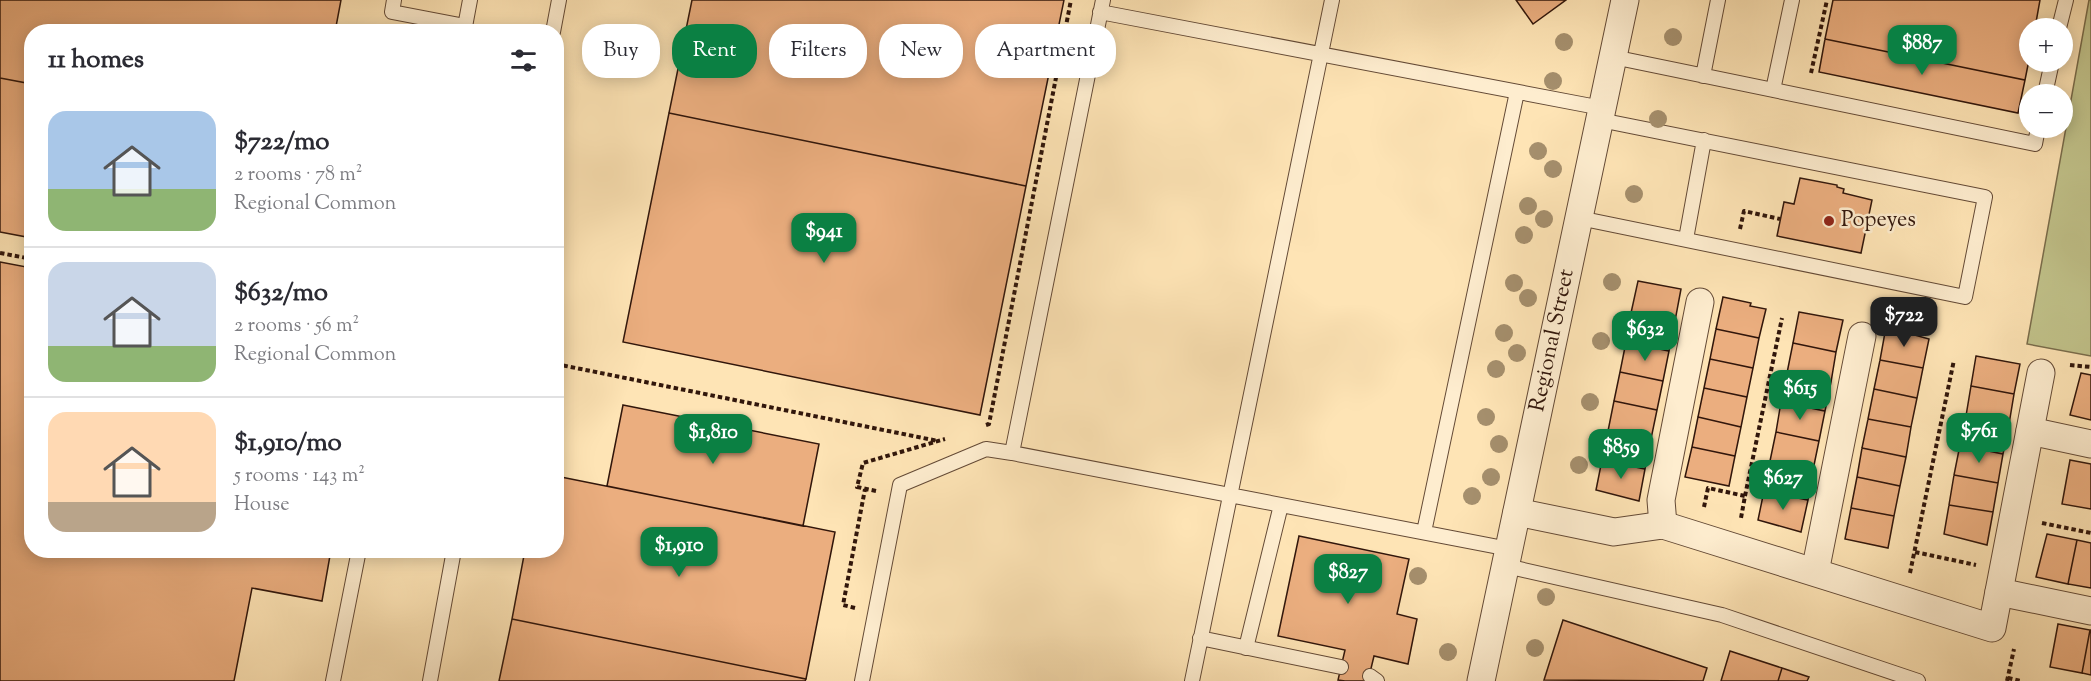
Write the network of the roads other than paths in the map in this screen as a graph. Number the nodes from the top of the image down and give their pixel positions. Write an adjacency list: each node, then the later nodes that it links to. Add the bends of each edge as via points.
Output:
1 (394, 0): 11 (lane, via 392,12)
2 (470, 0): 12 (lane)
3 (559, 0): 13 (lane)
4 (1332, 0): 14 (lane)
5 (1625, 0): 15 (street, Regional Street)
6 (1718, 0): 16 (lane)
7 (1792, 0): 17 (lane)
8 (2066, 0): 10 (lane)
9 (1101, 6): 14 (lane); 29 (lane)
10 (2062, 18)
11 (443, 24)
12 (465, 24)
13 (554, 24)
14 (1321, 55): 18 (lane); 30 (lane)
15 (1613, 57): 16 (lane); 19 (street, Regional Street)
16 (1703, 76): 17 (lane)
17 (1773, 90): 20 (lane, via 2035,144)
18 (1516, 92): 19 (lane); 34 (lane)
19 (1601, 114): 21 (lane); 22 (street, Regional Street)
20 (2036, 138)
21 (1704, 141): 23 (lane); 23 (lane, via 1985,197 1965,297)
22 (1579, 218): 23 (lane); 32 (street, Regional Street)
23 (1686, 240)
24 (1700, 302): 33 (street, via 1661,500)
25 (1862, 336): 38 (street)
26 (2041, 373): 27 (street)
27 (2030, 430): 28 (street); 39 (street)
28 (2091, 444)
29 (1012, 453): 30 (lane); 46 (lane, via 986,449 900,485)
30 (1230, 495): 31 (lane); 41 (lane)
31 (1281, 505): 34 (lane); 42 (lane)
32 (1517, 512): 33 (street, via 1614,532); 35 (street, Regional Street)
33 (1662, 525): 38 (street)
34 (1424, 532): 35 (lane)
35 (1507, 557): 48 (street, Regional Street); 49 (lane, via 1722,615)
36 (357, 558): 44 (lane)
37 (453, 558): 45 (lane)
38 (1815, 572): 39 (street, via 1992,628)
39 (2001, 581): 40 (street)
40 (2091, 611)
41 (1200, 638): 42 (lane); 47 (lane)
42 (1246, 648): 43 (lane)
43 (1341, 668)
44 (333, 681)
45 (430, 681)
46 (862, 681)
47 (1192, 681)
48 (1481, 681)
49 (1918, 681)

